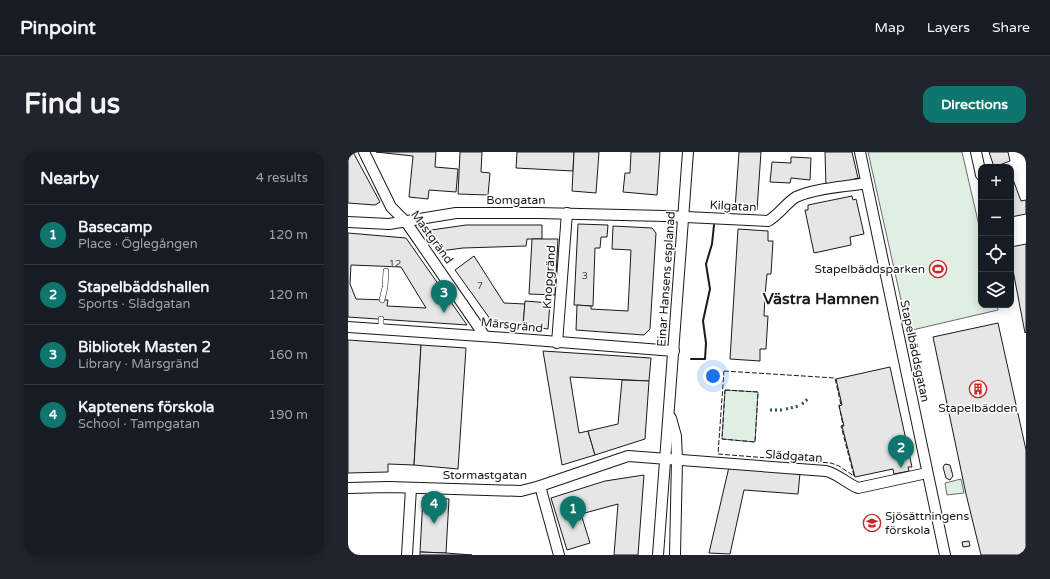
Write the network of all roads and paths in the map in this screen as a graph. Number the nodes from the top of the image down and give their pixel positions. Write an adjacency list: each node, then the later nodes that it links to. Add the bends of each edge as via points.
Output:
1 (364, 152): 10 (street, Mastgränd, via 391,206)
2 (688, 152): 8 (street, Einar Hansens esplanad)
3 (860, 152): 6 (street, Stapelbäddsgatan)
4 (976, 152): 5 (street)
5 (979, 164)
6 (866, 183): 8 (street, Kilgatan, via 794,198 768,221); 20 (street, Stapelbäddsgatan)
7 (567, 213): 8 (street, Bomgatan); 10 (street, Bomgatan, via 456,213); 15 (street, Knopgränd)
8 (684, 216): 16 (street, Einar Hansens esplanad)
9 (348, 222): 10 (street, Bomgatan)
10 (406, 222): 14 (street, Mastgränd)
11 (386, 271): 12 (lane)
12 (382, 300)
13 (348, 327): 14 (street, Märsgränd, via 381,324)
14 (484, 335): 15 (street, Märsgränd)
15 (557, 343): 16 (street, Märsgränd)
16 (674, 351): 17 (street, Einar Hansens esplanad)
17 (669, 409): 18 (street, Einar Hansens esplanad); 19 (street, Einar Hansens esplanad, via 676,436)
18 (665, 458): 19 (street); 21 (street, Stormastgatan, via 628,456); 26 (street, Einar Hansens esplanad)
19 (677, 460): 20 (street, Slädgatan, via 826,471 858,488); 27 (street, Einar Hansens esplanad)
20 (927, 472): 28 (street, Stapelbäddsgatan)
21 (540, 486): 23 (street, Stormastgatan, via 521,491); 25 (street)
22 (348, 488): 23 (street, Stormastgatan)
23 (411, 488): 24 (street)
24 (406, 555)
25 (559, 555)
26 (658, 555)
27 (675, 555)
28 (945, 555)

